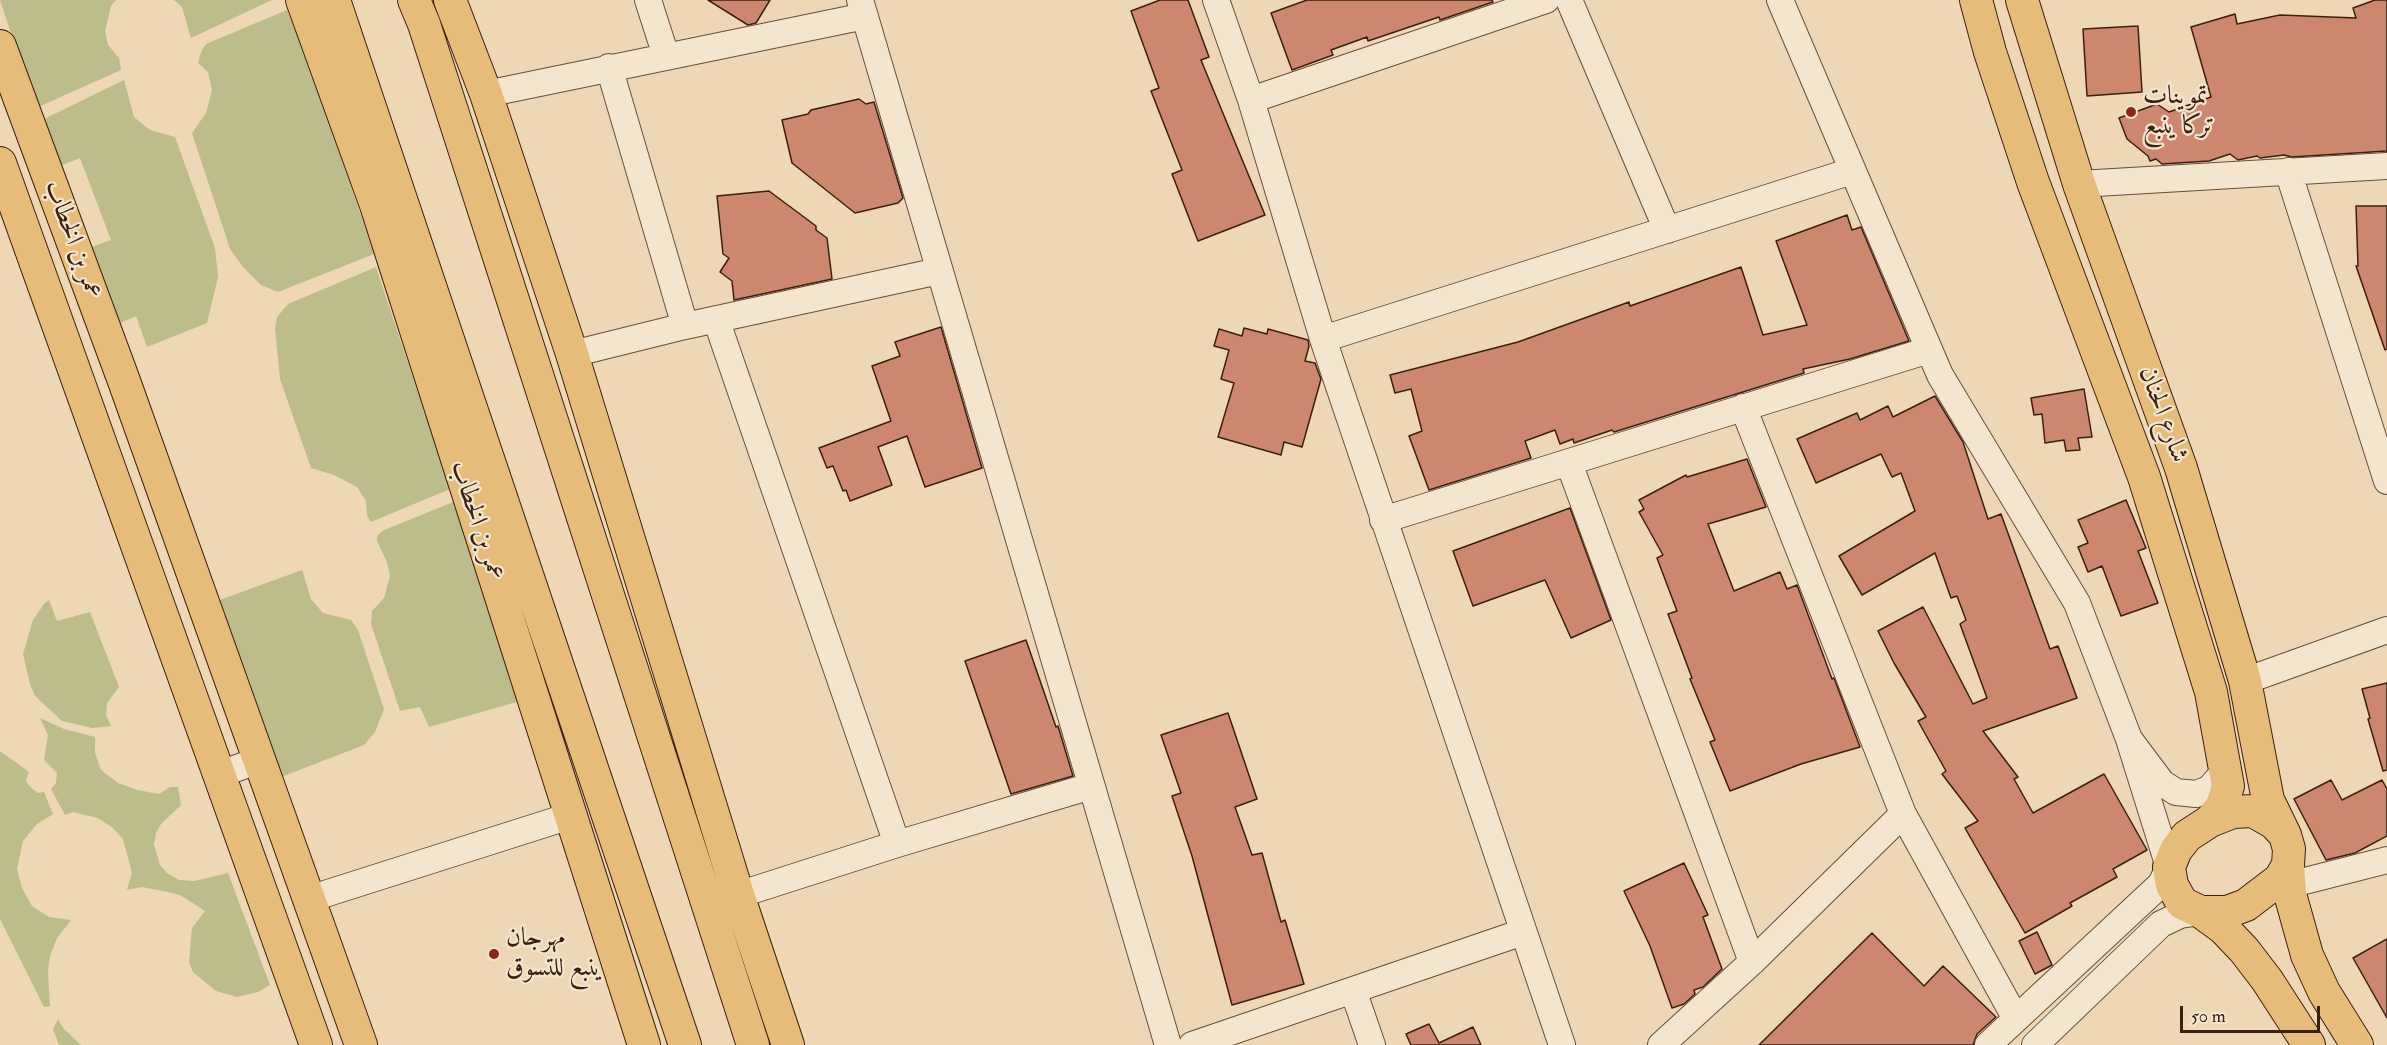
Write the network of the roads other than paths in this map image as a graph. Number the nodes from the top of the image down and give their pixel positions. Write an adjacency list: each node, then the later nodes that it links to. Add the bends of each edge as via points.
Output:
1 (302, 0): 44 (main road, عمر بن الخطاب, via 376,205)
2 (333, 0): 52 (main road)
3 (648, 0): 14 (street)
4 (1216, 0): 17 (street)
5 (1546, 0): 17 (street)
6 (1569, 0): 23 (street)
7 (1780, 0): 20 (street)
8 (1976, 0): 40 (main road, شارع الحنان, via 2033,182 2144,477 2211,692)
9 (2029, 1): 22 (main road, شارع الحنان)
10 (453, 7): 12 (street); 16 (main road)
11 (862, 8): 14 (street); 24 (street)
12 (419, 12): 36 (main road)
13 (0, 46): 39 (main road, عمر بن الخطاب)
14 (666, 56): 15 (street)
15 (609, 68): 16 (street); 26 (street)
16 (486, 94): 29 (main road)
17 (1251, 100): 27 (street)
18 (0, 163): 41 (main road, عمر بن الخطاب)
19 (2387, 166): 21 (street)
20 (1852, 171): 23 (street); 28 (street)
21 (2288, 171): 22 (street); 32 (street)
22 (2079, 184): 37 (main road, شارع الحنان, via 2181,468)
23 (1667, 230): 27 (street)
24 (939, 271): 25 (street); 42 (street)
25 (716, 319): 26 (street); 46 (street)
26 (685, 326): 29 (street)
27 (1323, 339): 33 (street)
28 (1929, 350): 30 (street); 38 (street, via 1940,375 2077,603)
29 (572, 354): 35 (main road)
30 (1743, 407): 31 (street); 43 (street)
31 (1569, 463): 33 (street); 56 (street)
32 (2387, 481)
33 (1383, 520): 55 (street)
34 (2387, 630): 37 (street)
35 (668, 665): 36 (street); 50 (main road)
36 (634, 676): 63 (main road)
37 (2245, 681): 49 (main road, شارع الحنان, via 2268,800)
38 (2129, 739): 40 (street, via 2162,783 2176,792 2196,794 2209,789); 48 (street)
39 (259, 760): 41 (street); 51 (main road, عمر بن الخطاب)
40 (2225, 771): 45 (main road, شارع الحنان, via 2228,786 2222,806)
41 (218, 775): 59 (main road, عمر بن الخطاب)
42 (1091, 786): 46 (street); 65 (street)
43 (1903, 814): 56 (street); 58 (street)
44 (570, 816): 51 (street); 54 (main road, عمر بن الخطاب)
45 (2210, 821): 48 (main road, via 2187,836); 49 (main road, via 2234,812 2253,811 2274,823)
46 (897, 844): 50 (street)
47 (2387, 860): 49 (street)
48 (2169, 867): 53 (main road, via 2172,885 2182,903); 58 (street, via 2151,895)
49 (2287, 867): 53 (main road, via 2280,879 2246,905 2227,912); 73 (main road, شارع الحنان, via 2307,955 2324,992)
50 (738, 895): 64 (main road)
51 (309, 899): 60 (main road, عمر بن الخطاب)
52 (640, 905): 54 (street); 62 (main road)
53 (2201, 912): 71 (street, via 2180,915 2161,924); 72 (main road, via 2244,950)
54 (603, 917): 61 (main road, عمر بن الخطاب)
55 (1523, 932): 57 (street); 68 (street)
56 (1752, 962): 69 (street)
57 (1353, 990): 66 (street); 67 (street)
58 (2016, 1019): 70 (street)
59 (316, 1045)
60 (361, 1045)
61 (644, 1045)
62 (685, 1045)
63 (753, 1045)
64 (788, 1045)
65 (1168, 1045)
66 (1192, 1045)
67 (1372, 1045)
68 (1562, 1045)
69 (1661, 1045)
70 (1988, 1045)
71 (2035, 1045)
72 (2309, 1045)
73 (2357, 1045)

